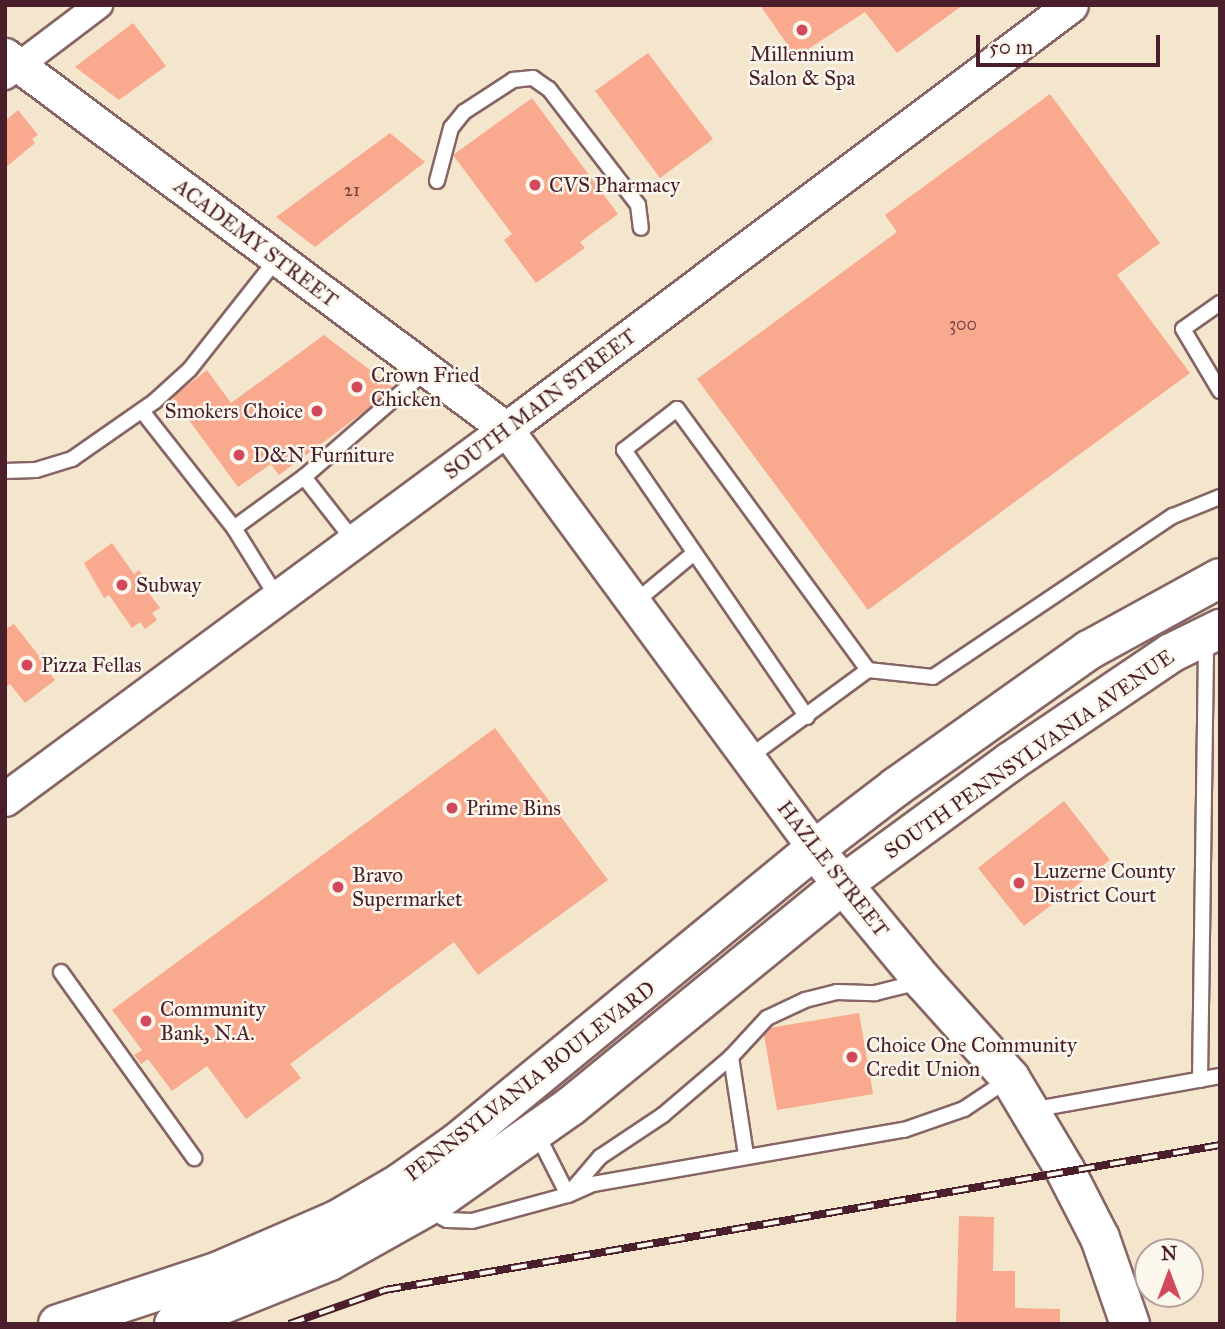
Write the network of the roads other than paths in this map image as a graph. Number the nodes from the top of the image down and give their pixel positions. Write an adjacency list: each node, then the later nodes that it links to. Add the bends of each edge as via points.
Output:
1 (99, 5): 3 (street)
2 (1071, 5): 11 (street, SOUTH MAIN STREET)
3 (10, 65): 6 (street, ACADEMY STREET)
4 (437, 181): 5 (lane, via 451,128 464,112 513,80 533,78 548,89 638,205)
5 (641, 228)
6 (277, 259): 8 (street, ACADEMY STREET); 10 (lane, via 190,369)
7 (1220, 303): 9 (lane, via 1183,329)
8 (427, 370): 11 (street, ACADEMY STREET); 13 (lane)
9 (1220, 391)
10 (142, 411): 12 (lane, via 72,458 36,470); 15 (lane)
11 (506, 429): 16 (street, SOUTH MAIN STREET); 20 (street, HAZLE STREET)
12 (5, 471)
13 (304, 477): 15 (lane); 16 (lane)
14 (1220, 496): 22 (lane, via 1172,516 933,677)
15 (234, 528): 19 (lane)
16 (354, 541): 19 (street, SOUTH MAIN STREET)
17 (694, 553): 20 (lane); 22 (lane, via 624,450 677,409); 23 (lane)
18 (1220, 578): 26 (main road, SOUTH PENNSYLVANIA AVENUE, via 1089,650)
19 (277, 597): 25 (street, SOUTH MAIN STREET)
20 (634, 603): 24 (street, HAZLE STREET)
21 (1213, 632): 27 (main road, SOUTH PENNSYLVANIA AVENUE, via 1171,653 1022,754); 33 (lane)
22 (868, 670): 23 (lane)
23 (807, 718): 24 (lane)
24 (748, 758): 26 (street, HAZLE STREET)
25 (5, 799)
26 (815, 849): 27 (main road, HAZLE STREET); 40 (main road, PENNSYLVANIA BOULEVARD, via 458,1142 400,1183 337,1220 219,1271)
27 (842, 886): 29 (main road, HAZLE STREET); 35 (main road, PENNSYLVANIA BOULEVARD)
28 (61, 972): 37 (lane)
29 (923, 981): 30 (lane, via 875,993 837,992 806,1000 767,1018); 32 (main road, HAZLE STREET)
30 (731, 1058): 36 (lane); 38 (lane, via 663,1115 600,1157)
31 (1220, 1076): 33 (lane)
32 (1010, 1078): 34 (main road, HAZLE STREET); 36 (lane, via 964,1109 904,1130)
33 (1200, 1080): 34 (lane)
34 (1029, 1111): 42 (main road, HAZLE STREET, via 1100,1238)
35 (535, 1131): 38 (lane); 39 (main road, PENNSYLVANIA BOULEVARD)
36 (746, 1155): 38 (lane, via 593,1184)
37 (194, 1158)
38 (568, 1195): 39 (lane, via 472,1221 447,1220)
39 (424, 1208): 41 (main road, PENNSYLVANIA BOULEVARD, via 330,1261)
40 (58, 1324)
41 (174, 1324)
42 (1130, 1324)

